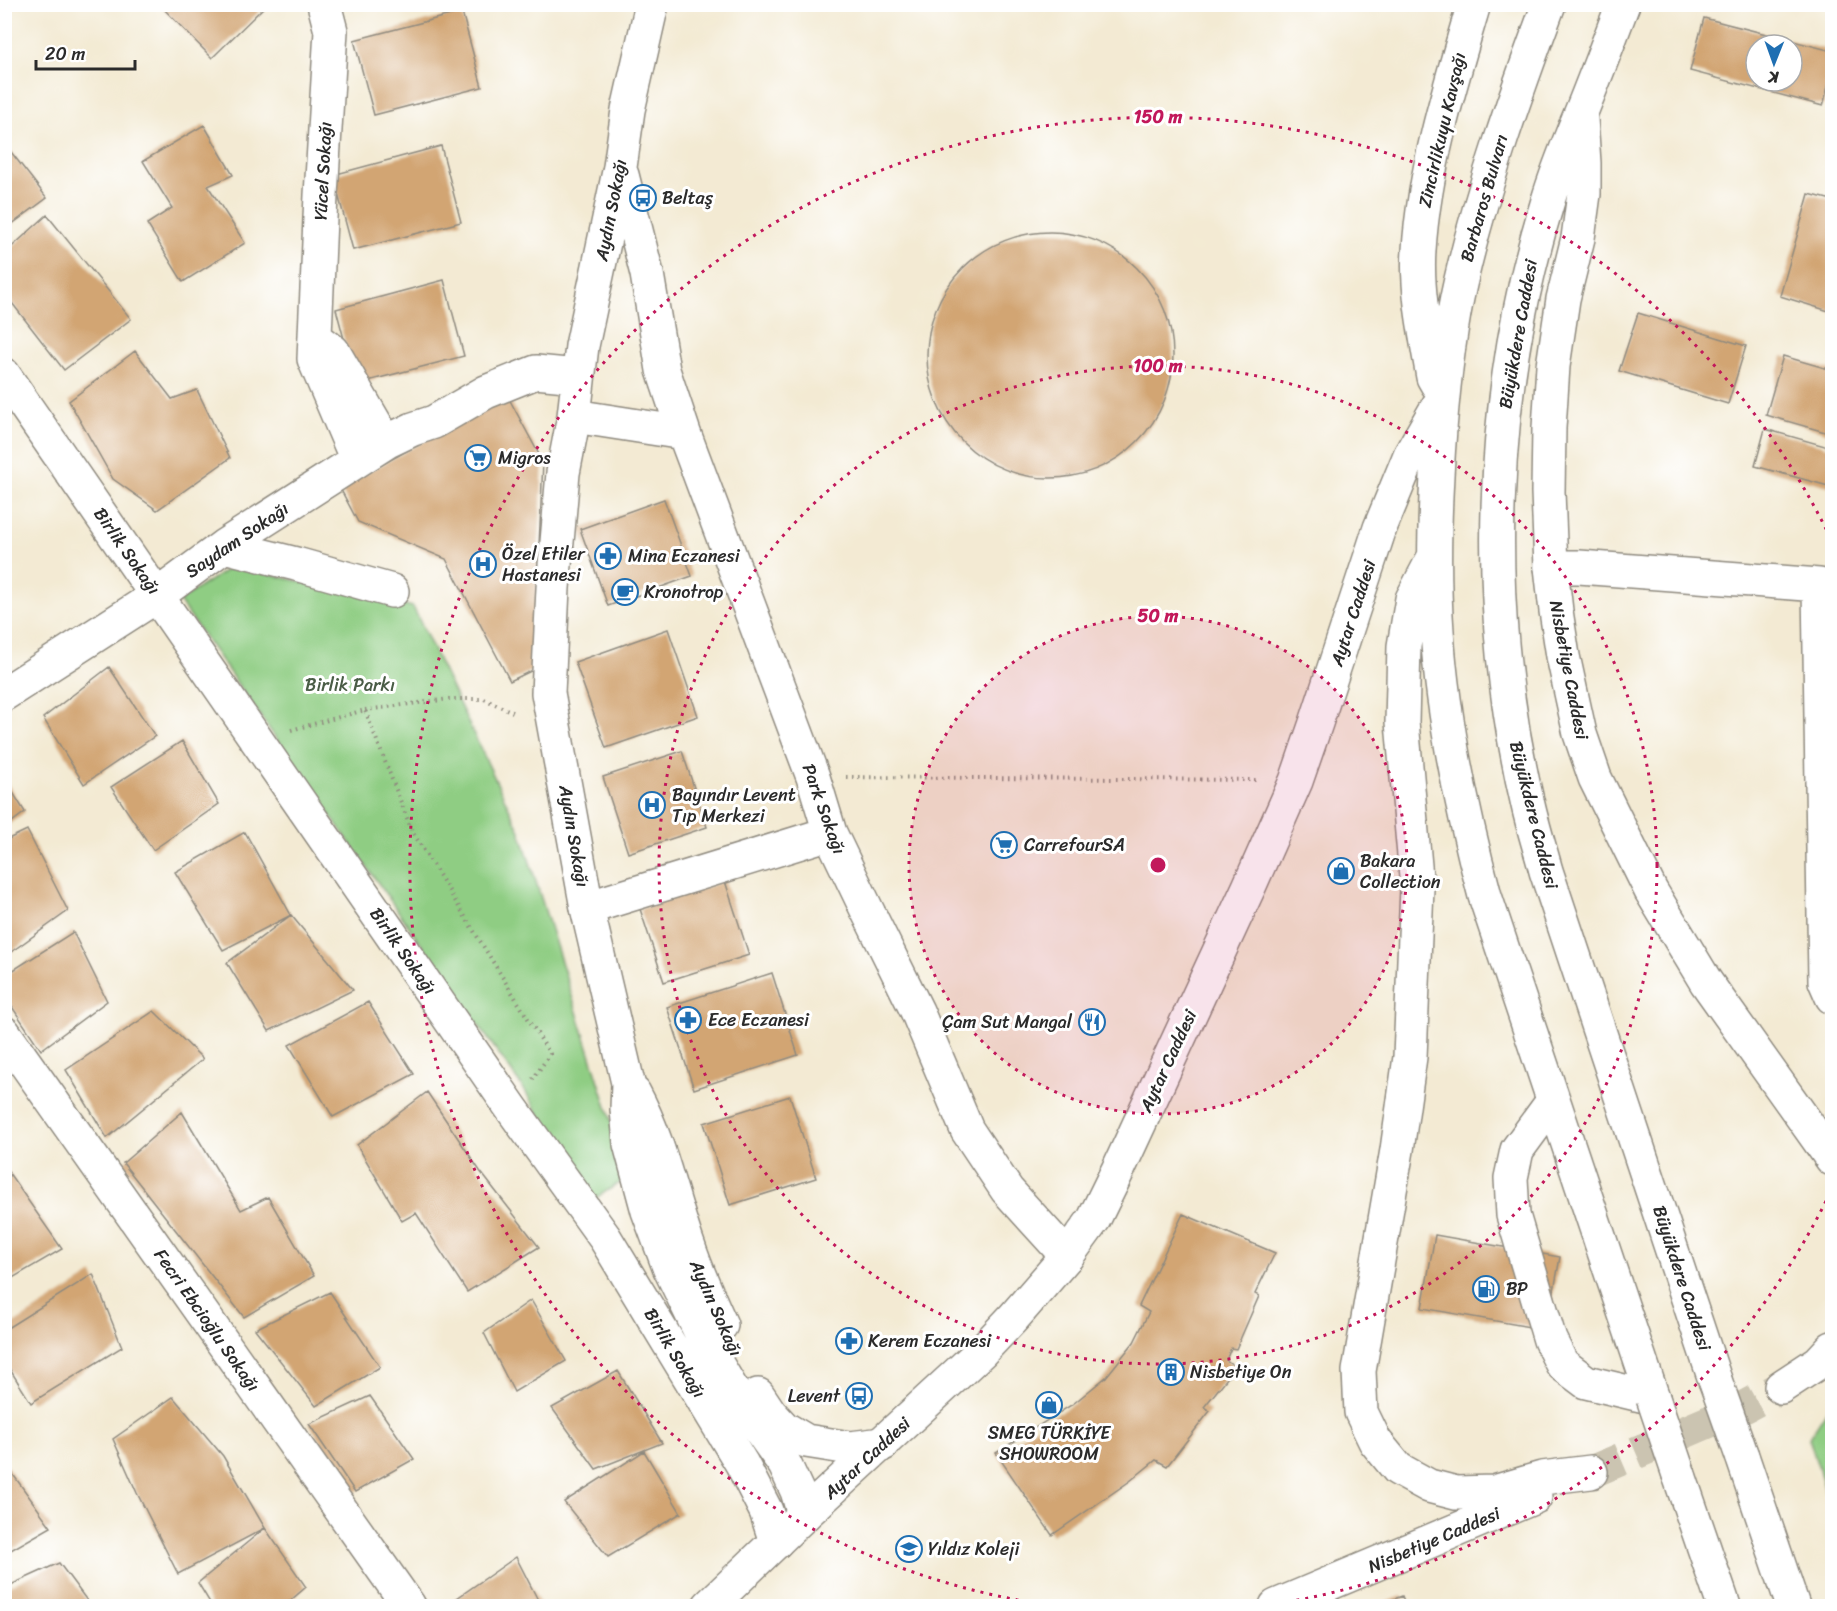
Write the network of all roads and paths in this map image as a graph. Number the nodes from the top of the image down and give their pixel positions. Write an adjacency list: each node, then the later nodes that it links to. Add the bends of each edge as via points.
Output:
1 (324, 4): 8 (main road, Yücel Sokağı, via 332,31)
2 (652, 4): 7 (main road, Aydın Sokağı)
3 (1474, 4): 11 (main road, Zincirlikuyu Kavşağı, via 1426,185 1419,252 1426,337 1433,377)
4 (1549, 4): 11 (main road, Barbaros Bulvarı, via 1495,153 1479,210 1460,285)
5 (1623, 4): 6 (main road, Büyükdere Caddesi)
6 (1581, 114): 18 (main road, Nisbetiye Caddesi, via 1584,194 1552,377 1548,492); 49 (main road, Büyükdere Caddesi, bridge, via 1564,153 1532,258 1502,428 1497,526 1500,602 1514,734 1546,871)
7 (620, 167): 9 (main road, Aydın Sokağı); 13 (main road, Park Sokağı, via 647,274 663,370)
8 (316, 338): 14 (main road, via 333,351); 15 (main road, Yücel Sokağı, via 314,359)
9 (580, 361): 12 (main road, Aydın Sokağı); 14 (main road, Saydam Sokağı, via 544,355 479,381 422,415)
10 (4, 375): 21 (main road, Birlik Sokağı)
11 (1443, 397): 17 (main road); 27 (main road, Aytar Caddesi, via 1410,455 1380,528)
12 (574, 416): 13 (main road); 29 (main road, Aydın Sokağı, via 577,475 562,693 554,730)
13 (684, 433): 26 (main road, Park Sokağı)
14 (399, 435): 15 (main road, Saydam Sokağı)
15 (357, 460): 16 (main road, Saydam Sokağı)
16 (224, 546): 20 (main road); 21 (main road, Saydam Sokağı)
17 (1435, 555): 33 (main road, via 1444,701 1465,817 1485,896); 47 (main road, Nisbetiye Caddesi, via 1412,599 1404,646 1402,722 1417,888 1410,1057 1359,1371 1361,1412 1375,1441 1398,1469 1429,1486 1456,1493 1494,1492 1542,1478 1591,1472)
18 (1551, 567): 19 (main road); 35 (main road, Nisbetiye Caddesi, via 1563,656 1580,734 1595,778 1650,891 1700,972)
19 (1826, 586): 30 (main road, via 1825,981)
20 (393, 591)
21 (158, 595): 22 (main road, Saydam Sokağı); 25 (main road, Birlik Sokağı)
22 (4, 694)
23 (484, 699): 24 (path, via 449,699)
24 (365, 710): 25 (path, via 274,735); 34 (path, via 412,831 550,1054)
25 (260, 743): 34 (main road, Birlik Sokağı)
26 (813, 777): 27 (path); 28 (main road, Park Sokağı)
27 (1296, 781): 38 (main road, Aytar Caddesi, via 1118,1170 1094,1219)
28 (830, 834): 29 (main road); 38 (main road, Park Sokağı, via 917,1011 967,1130 1007,1191)
29 (587, 908): 32 (main road, Aydın Sokağı)
30 (1833, 998)
31 (4, 1033): 45 (main road, Fecri Ebcioğlu Sokağı)
32 (628, 1083): 36 (main road, Aydın Sokağı, via 630,1144); 42 (main road, Aydın Sokağı, via 653,1136 707,1294 770,1413 784,1428 806,1441 850,1448)
33 (1553, 1101): 41 (main road); 41 (main road, via 1517,1150 1511,1178 1513,1215 1550,1340 1562,1364 1586,1382)
34 (512, 1109): 37 (main road, Birlik Sokağı)
35 (1833, 1159)
36 (648, 1211): 37 (main road); 43 (main road, Aydın Sokağı, via 669,1267 712,1356 785,1465)
37 (605, 1238): 44 (main road, Birlik Sokağı, via 742,1464 766,1511)
38 (1067, 1256): 42 (main road, Aytar Caddesi, via 998,1334)
39 (1833, 1348): 40 (main road)
40 (1781, 1387)
41 (1653, 1398): 48 (main road, bridge)
42 (883, 1444): 43 (main road, Aytar Caddesi)
43 (804, 1515): 44 (main road, Aytar Caddesi)
44 (776, 1542): 46 (main road, Aytar Caddesi)
45 (409, 1606)
46 (709, 1606)
47 (1276, 1606)
48 (1724, 1606)
49 (1793, 1606)

